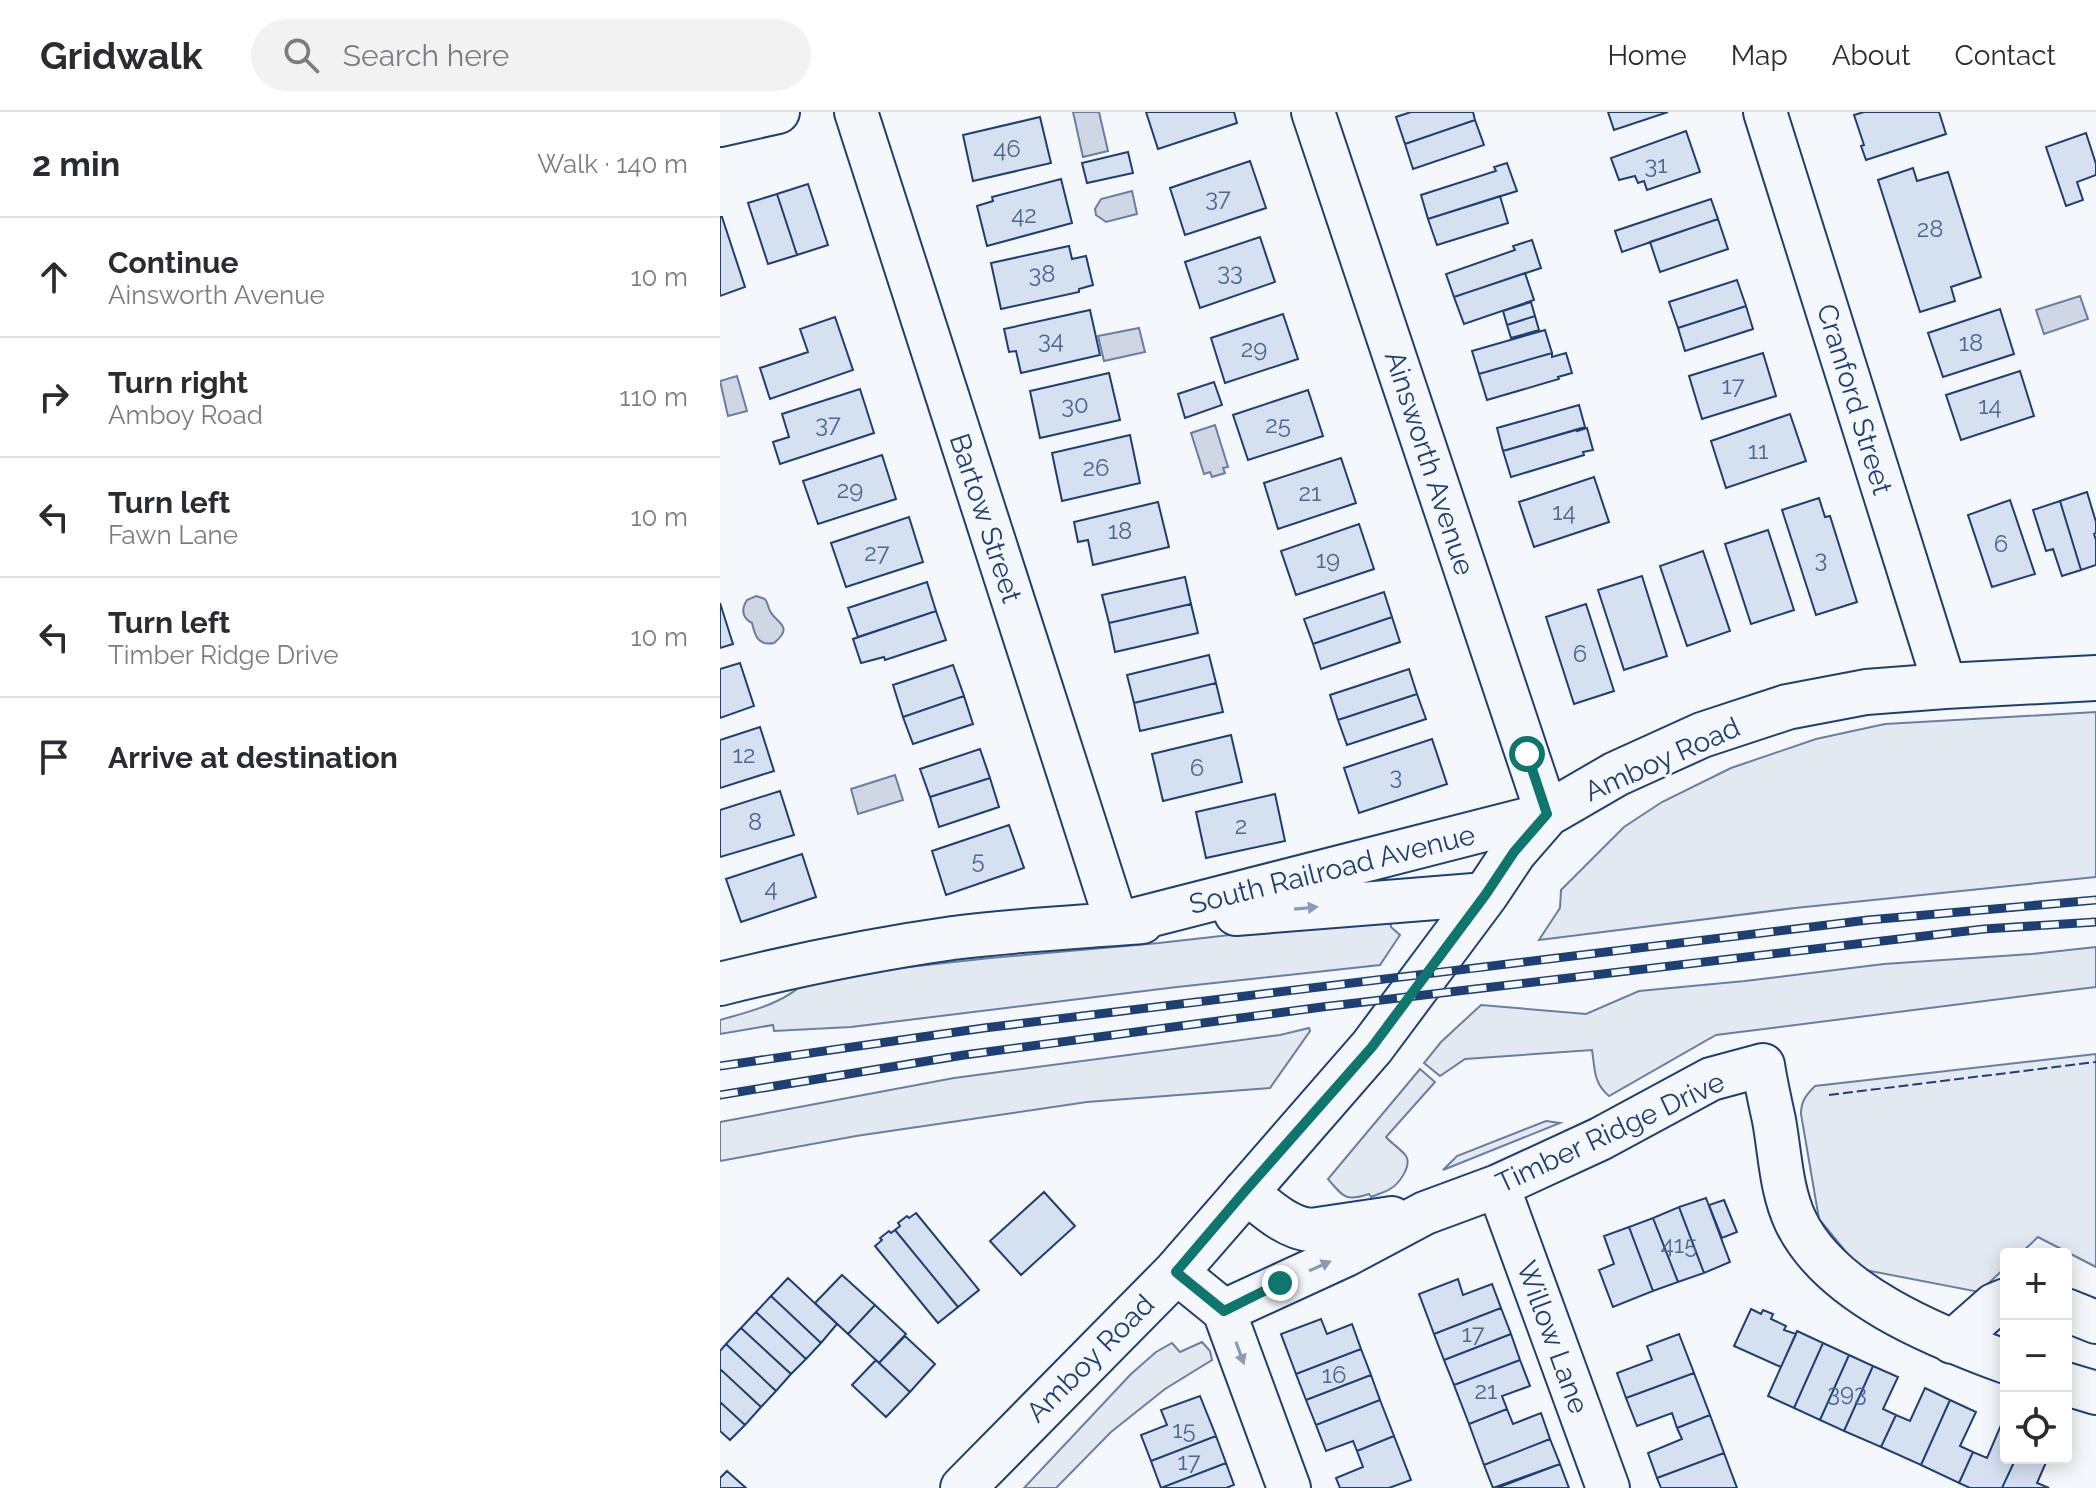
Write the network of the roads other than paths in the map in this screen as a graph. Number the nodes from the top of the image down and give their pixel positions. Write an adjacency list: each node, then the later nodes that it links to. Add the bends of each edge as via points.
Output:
1 (778, 112): 5 (street)
2 (856, 112): 10 (street, Bartow Street)
3 (1313, 112): 8 (street, Ainsworth Avenue)
4 (1765, 112): 7 (street, Cranford Street)
5 (720, 125)
6 (2096, 678): 7 (main road, Amboy Road)
7 (1945, 686): 8 (main road, Amboy Road, via 1866,692 1787,707 1702,735 1616,774)
8 (1547, 814): 9 (main road, Amboy Road); 10 (street, South Railroad Avenue)
9 (1486, 894): 10 (street, South Railroad Avenue, one-way to 9); 13 (main road, Amboy Road, via 1372,1047)
10 (1117, 924): 11 (street, South Railroad Avenue, via 954,938 811,962)
11 (720, 984)
12 (1498, 1186): 14 (street, Timber Ridge Drive); 20 (street, Timber Ridge Drive, via 1711,1079 1763,1065 1786,1191 1815,1252 1847,1283); 26 (street, Willow Lane)
13 (1245, 1191): 14 (street, Timber Ridge Drive, via 1302,1229); 15 (main road, Amboy Road)
14 (1425, 1213): 17 (street, Timber Ridge Drive, one-way to 14)
15 (1176, 1272): 17 (street); 24 (main road, Amboy Road)
16 (2000, 1302): 20 (street)
17 (1224, 1311): 25 (street, one-way to 25)
18 (2072, 1312): 19 (street)
19 (2096, 1322)
20 (1952, 1342): 21 (street, Timber Ridge Drive)
21 (2000, 1360)
22 (2072, 1386): 23 (street)
23 (2096, 1393)
24 (963, 1488)
25 (1289, 1488)
26 (1608, 1488)

